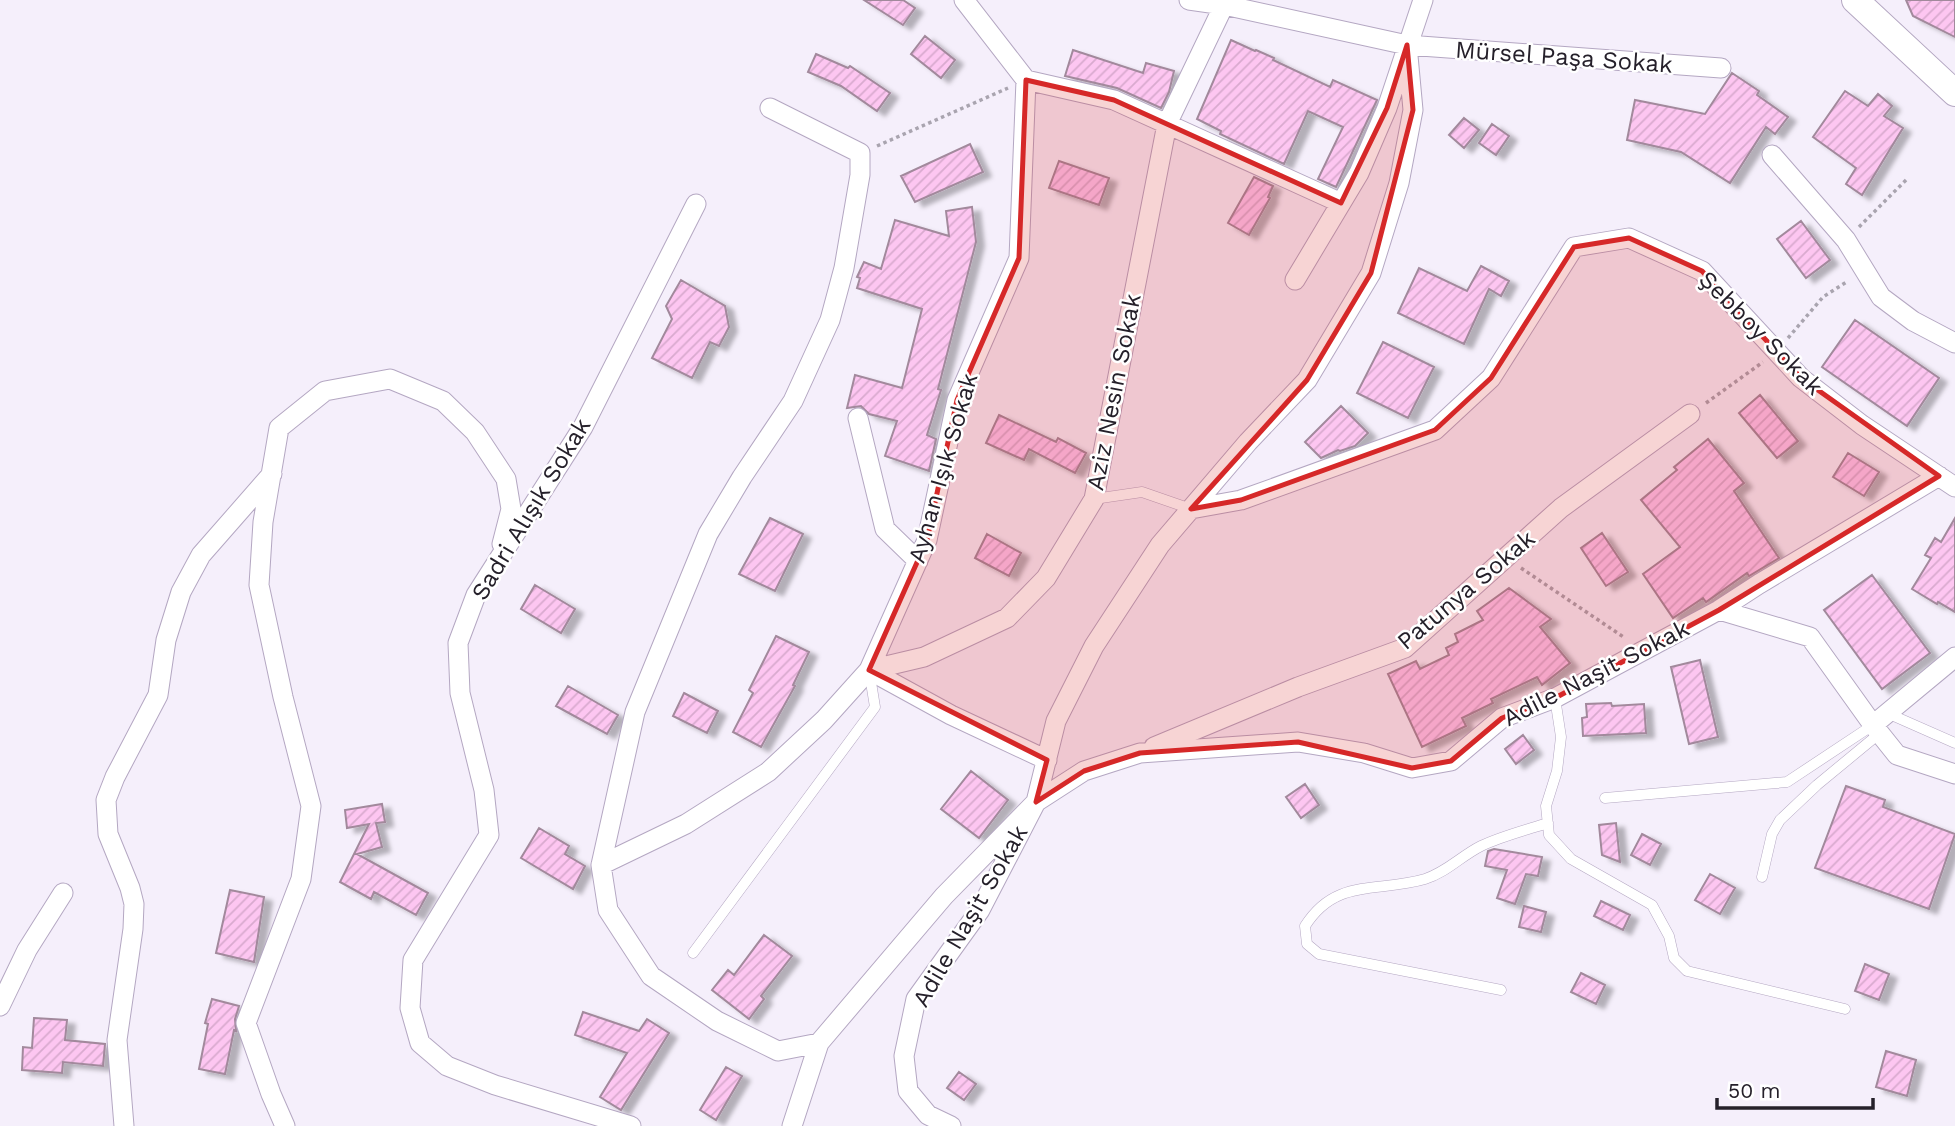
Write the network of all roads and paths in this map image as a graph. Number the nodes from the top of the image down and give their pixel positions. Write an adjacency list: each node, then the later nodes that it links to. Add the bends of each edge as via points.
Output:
1 (964, 0): 10 (street)
2 (1189, 0): 6 (street, Mürsel Paşa Sokak)
3 (1423, 0): 8 (street)
4 (1855, 0): 7 (street)
5 (1875, 0): 7 (street)
6 (1224, 5): 8 (street, Mürsel Paşa Sokak); 13 (street, Aziz Nesin Sokak)
7 (1884, 26): 11 (street)
8 (1407, 45): 9 (street, Mürsel Paşa Sokak); 17 (street, via 1387,108); 27 (street, via 1413,110 1399,183 1371,273 1307,380)
9 (1721, 68)
10 (1026, 80): 13 (street, via 1114,100); 14 (path); 29 (street, Ayhan Işık Sokak, via 1019,258 957,400 927,540)
11 (1955, 93)
12 (770, 108): 14 (street)
13 (1167, 124): 17 (street); 26 (street, Aziz Nesin Sokak)
14 (860, 153): 44 (street, via 844,268 830,320 793,401 708,534 635,712)
15 (1772, 155): 19 (street)
16 (1908, 180): 19 (path)
17 (1341, 203): 20 (street)
18 (696, 204): 30 (street, Sadri Alışık Sokak, via 583,427)
19 (1846, 240): 21 (street, via 1881,296 1913,321)
20 (1296, 280)
21 (1955, 343)
22 (1690, 414): 28 (street, Patunya Sokak, via 1562,508)
23 (858, 418): 29 (street, via 885,529)
24 (273, 473): 30 (street, via 279,428 325,391 390,379 443,401 475,432 506,479 511,509); 52 (street, via 201,555 181,592 166,640 159,695 106,800 108,834 134,904 117,1040); 53 (street, via 262,522 259,585 311,806 301,879 246,1023)
25 (1947, 481): 27 (street, Şebboy Sokak, via 1801,378 1702,271 1629,238 1574,247 1491,378 1435,430 1241,500); 31 (street, Adile Naşit Sokak)
26 (1094, 499): 27 (lane, via 1142,492); 34 (street, Aziz Nesin Sokak, via 1046,578 1007,618 924,657)
27 (1191, 509): 39 (street, via 1160,545 1094,646 1056,721)
28 (1505, 557): 32 (path); 38 (street, Patunya Sokak, via 1405,648)
29 (918, 561): 34 (street, Ayhan Işık Sokak)
30 (497, 562): 54 (street, Sadri Alışık Sokak, via 476,595 458,643 460,693 484,790 489,835 413,960 410,1008 420,1043 447,1066)
31 (1720, 610): 32 (street, Adile Naşit Sokak); 36 (street, via 1810,637)
32 (1644, 650): 35 (street, Adile Naşit Sokak)
33 (1955, 657): 36 (street)
34 (869, 670): 39 (street); 44 (street, Ayhan Işık Sokak, via 768,772 687,824); 47 (lane, via 875,707)
35 (1555, 698): 38 (street, Adile Naşit Sokak, via 1502,719 1451,761 1412,768 1364,753 1298,742); 43 (lane, via 1561,737 1546,806)
36 (1880, 724): 37 (lane); 40 (street, via 1897,755); 41 (lane, via 1787,782); 45 (lane, via 1780,820)
37 (1955, 743)
38 (1140, 753): 42 (street, Adile Naşit Sokak, via 1084,771)
39 (1047, 760): 42 (street)
40 (1955, 774)
41 (1605, 798)
42 (1036, 802): 51 (street, via 944,896); 56 (street, Adile Naşit Sokak, via 979,910 916,999 904,1056 908,1091 928,1115)
43 (1548, 823): 48 (lane, via 1480,847 1424,879 1350,890 1315,909 1305,926 1307,944 1319,954); 50 (lane, via 1549,835 1571,859 1652,905 1669,936 1674,958 1687,971)
44 (601, 865): 51 (street, via 608,910 652,976 717,1021 778,1051)
45 (1762, 877)
46 (63, 893): 49 (street, via 27,950)
47 (693, 953)
48 (1501, 990)
49 (0, 1006)
50 (1845, 1009)
51 (819, 1043): 55 (street)
52 (124, 1126)
53 (285, 1126)
54 (631, 1126)
55 (792, 1126)
56 (951, 1126)

